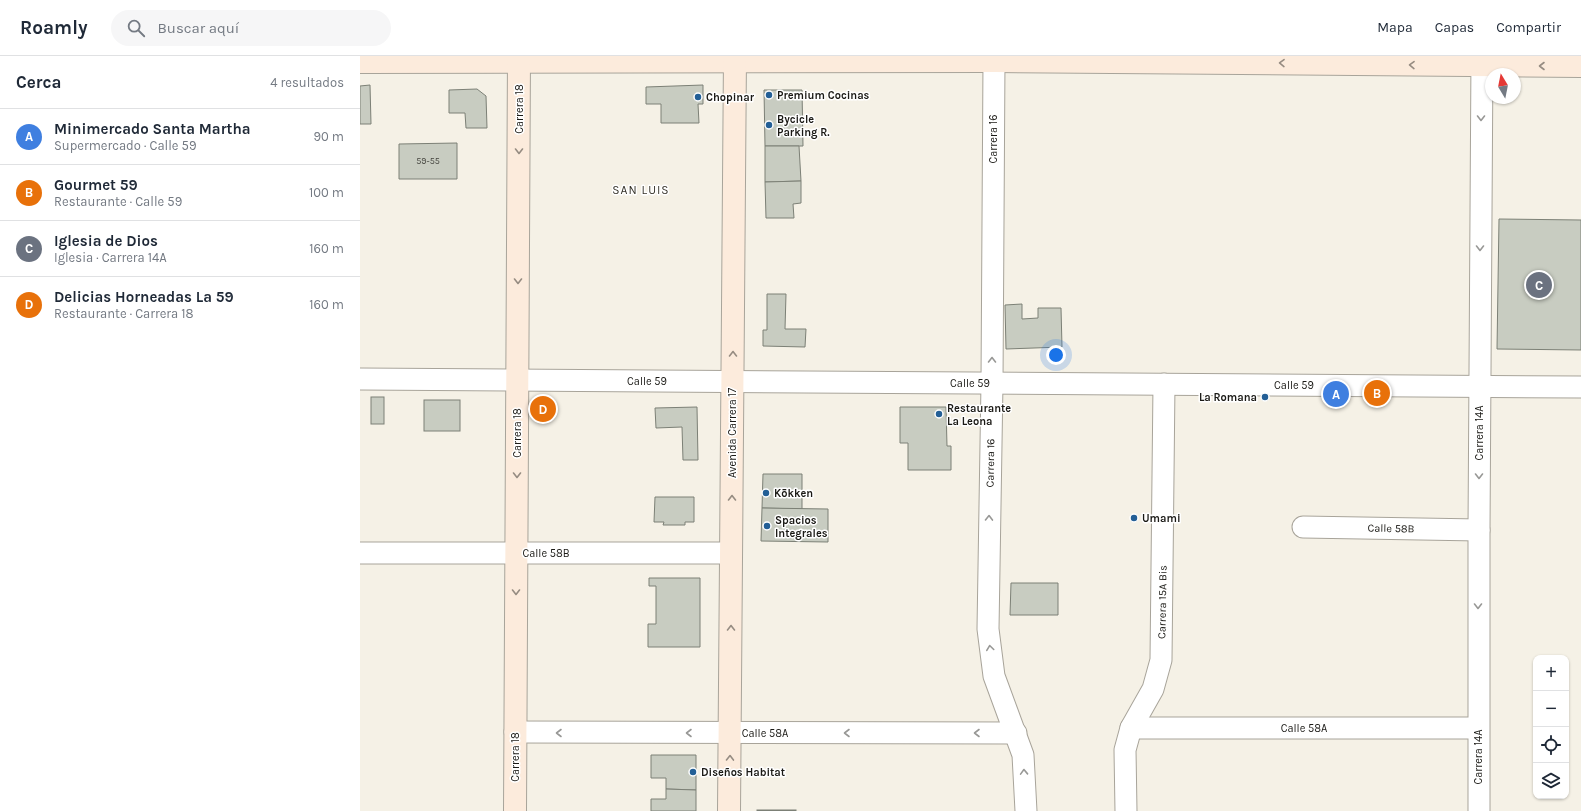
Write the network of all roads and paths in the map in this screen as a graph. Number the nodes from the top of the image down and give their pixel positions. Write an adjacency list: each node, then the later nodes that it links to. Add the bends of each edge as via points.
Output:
1 (519, 59): 2 (street); 7 (street); 10 (street, Carrera 18, one-way to 10)
2 (735, 59): 5 (street); 11 (street, Avenida Carrera 17, one-way to 2)
3 (1061, 59): 4 (street); 5 (street)
4 (1231, 59): 6 (street, one-way to 4)
5 (994, 61): 12 (street, Carrera 16, one-way to 5)
6 (1482, 61): 8 (street, one-way to 6); 14 (street, Carrera 14A, one-way to 14)
7 (360, 62)
8 (1581, 66)
9 (360, 379): 10 (street, Calle 59)
10 (517, 380): 11 (street, Calle 59); 19 (street, Carrera 18, one-way to 19)
11 (732, 381): 12 (street, Calle 59); 20 (street, Avenida Carrera 17, one-way to 11)
12 (992, 383): 13 (street, Calle 59); 25 (street, Carrera 16, one-way to 12, via 994,676 988,629)
13 (1164, 384): 14 (street, Calle 59); 21 (street, Carrera 15A Bis, via 1161,660 1153,689)
14 (1479, 386): 15 (street, Calle 59); 17 (street, Carrera 14A, one-way to 17)
15 (1581, 387)
16 (1303, 527): 17 (street, Calle 58B)
17 (1479, 530): 22 (street, Carrera 14A, one-way to 22)
18 (360, 553): 19 (street, Calle 58B)
19 (516, 553): 20 (street, Calle 58B); 23 (street, Carrera 18, one-way to 23)
20 (731, 553): 24 (street, Avenida Carrera 17, one-way to 20)
21 (1130, 728): 22 (street, Calle 58A); 29 (street, Carrera 15A Bis, via 1125,750)
22 (1478, 728): 30 (street, Carrera 14A)
23 (515, 732): 24 (street, Calle 58A, one-way to 23); 26 (street, Carrera 18)
24 (730, 733): 25 (street, Calle 58A, one-way to 24); 27 (street, Avenida Carrera 17, one-way to 24)
25 (1016, 733): 28 (street, Carrera 16, one-way to 25, via 1023,755)
26 (515, 811)
27 (729, 811)
28 (1026, 811)
29 (1126, 811)
30 (1479, 811)

